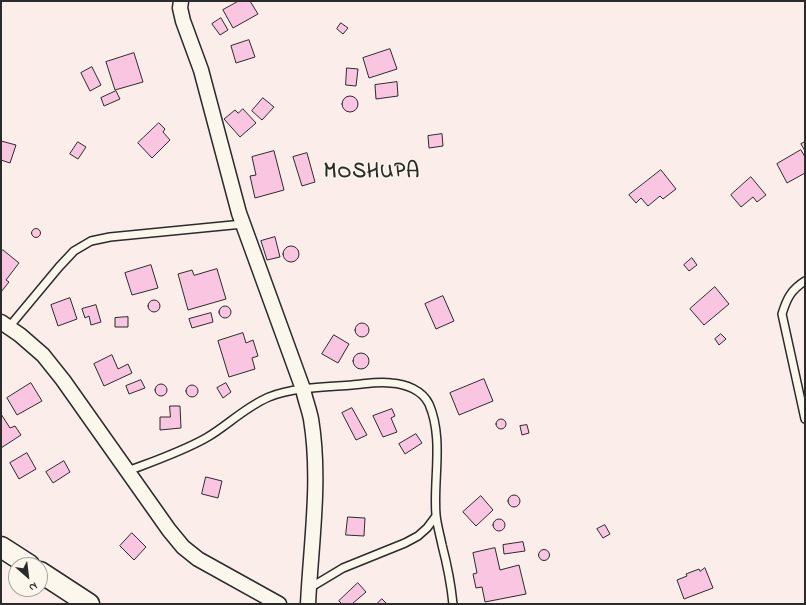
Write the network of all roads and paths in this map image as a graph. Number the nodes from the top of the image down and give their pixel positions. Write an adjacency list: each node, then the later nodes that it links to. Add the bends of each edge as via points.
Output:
1 (181, 1): 2 (street, via 183,21 201,70)
2 (243, 224): 4 (lane, via 91,241 74,251); 5 (street)
3 (805, 281): 6 (lane, via 786,299 782,314)
4 (5, 325): 7 (street, via 43,356)
5 (303, 389): 7 (lane, via 268,398 243,412 207,438); 8 (lane, via 391,383 413,388 421,393 428,404 435,426); 12 (street, via 311,418 314,449 315,511)
6 (805, 419)
7 (128, 471): 14 (street, via 183,547 198,559)
8 (436, 516): 12 (lane, via 418,536 344,568); 16 (lane, via 451,583)
9 (1, 547): 10 (main road)
10 (17, 557)
11 (48, 577): 13 (main road)
12 (308, 589): 15 (street)
13 (89, 604)
14 (279, 604)
15 (308, 604)
16 (453, 604)

